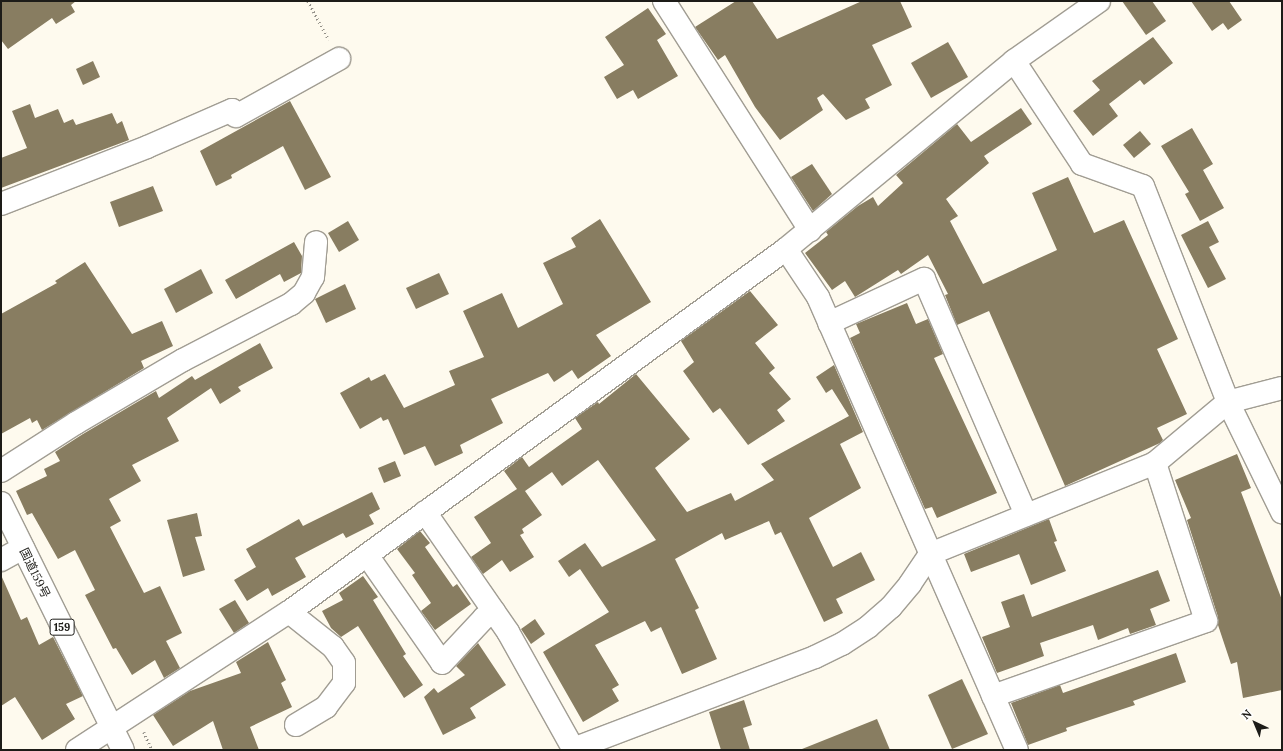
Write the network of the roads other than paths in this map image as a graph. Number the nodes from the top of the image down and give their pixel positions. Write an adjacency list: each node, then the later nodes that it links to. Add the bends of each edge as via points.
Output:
1 (664, 1): 6 (main road)
2 (1093, 3): 4 (main road)
3 (338, 58): 5 (main road, via 236,116 232,110)
4 (1014, 61): 6 (main road); 11 (main road, via 1082,164 1143,186)
5 (1, 204)
6 (810, 230): 8 (main road)
7 (316, 242): 13 (main road, via 313,277 304,293 290,304 183,360)
8 (786, 249): 9 (main road, via 818,297); 15 (main road)
9 (829, 323): 17 (main road, via 924,279); 19 (main road)
10 (1282, 388): 11 (main road)
11 (1228, 402): 12 (main road); 16 (main road)
12 (1155, 463): 17 (main road); 24 (main road, via 1206,621)
13 (1, 471)
14 (1, 503): 18 (main road, 国道159号 / 159)
15 (425, 512): 20 (main road); 23 (main road)
16 (1282, 512)
17 (1026, 515): 19 (main road)
18 (23, 548): 21 (main road); 26 (main road, 国道159号 / 159)
19 (930, 554): 24 (main road); 27 (main road, via 891,607 868,627 842,644 815,657)
20 (367, 555): 22 (main road); 23 (main road, via 442,663 484,618)
21 (1, 560)
22 (289, 612): 25 (main road, via 333,647 344,663 344,683 331,701 326,707); 26 (main road)
23 (494, 612): 27 (main road, via 508,632)
24 (993, 696): 30 (main road)
25 (296, 725)
26 (112, 728): 28 (main road); 29 (main road, 国道159号 / 159)
27 (573, 749)
28 (77, 750)
29 (123, 750)
30 (1018, 750)

